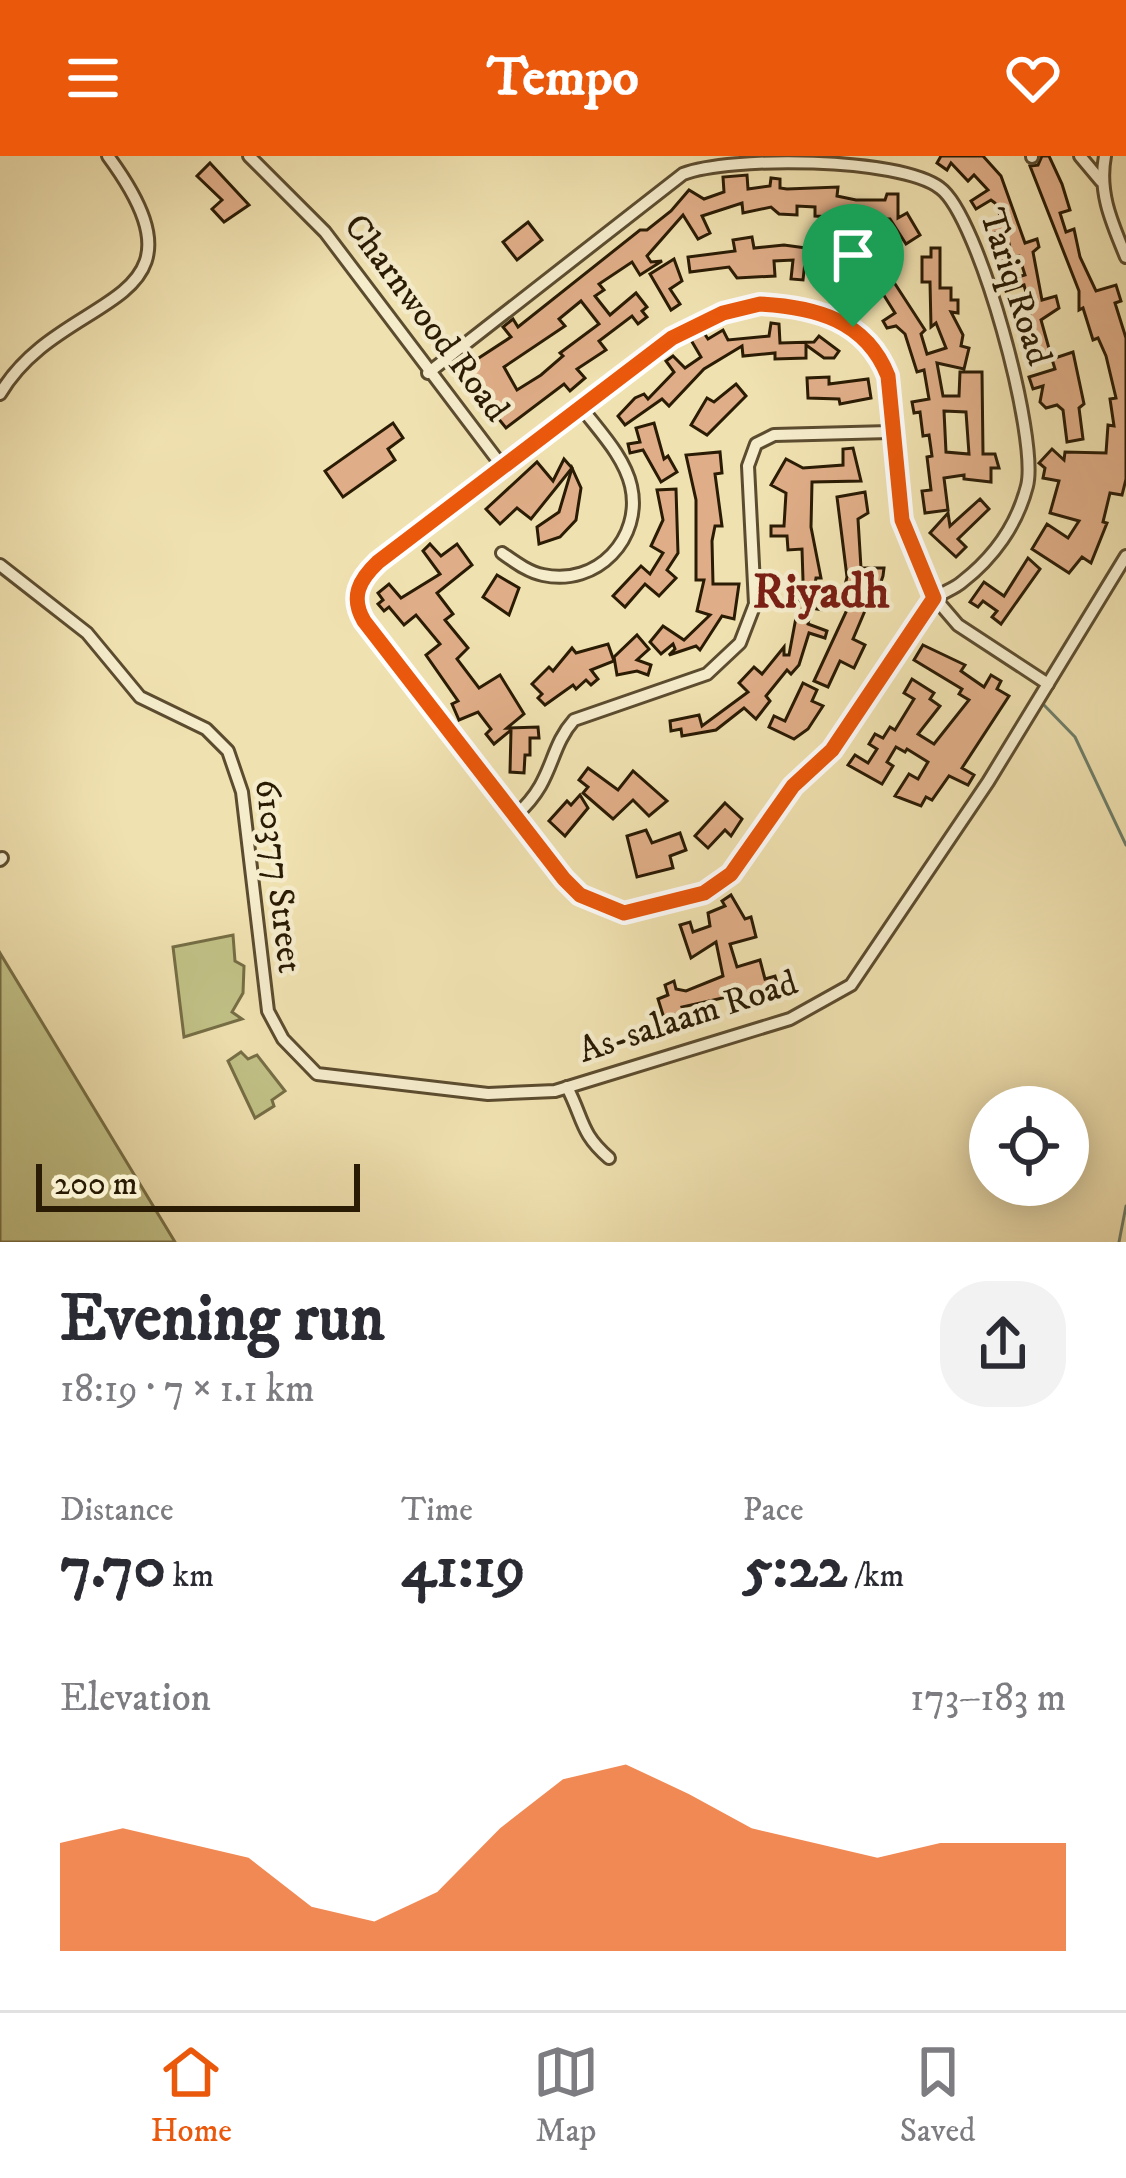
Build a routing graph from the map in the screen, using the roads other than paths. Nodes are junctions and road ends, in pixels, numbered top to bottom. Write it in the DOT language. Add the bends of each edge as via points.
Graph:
graph roads {
  1 [pos="108,156"];
  2 [pos="250,156"];
  3 [pos="1080,156"];
  4 [pos="1105,156"];
  5 [pos="1101,182"];
  6 [pos="1126,257"];
  7 [pos="428,373"];
  8 [pos="0,394"];
  9 [pos="581,407"];
  10 [pos="890,432"];
  11 [pos="502,466"];
  12 [pos="502,553"];
  13 [pos="1126,556"];
  14 [pos="0,565"];
  15 [pos="934,598"];
  16 [pos="1048,684"];
  17 [pos="517,814"];
  18 [pos="317,1074"];
  19 [pos="566,1088"];
  20 [pos="609,1158"];
  1 -- 8 [label="street" via="148,222 143,266 130,286 31,354"];
  2 -- 7 [label="street, Charnwood Road" via="325,232"];
  3 -- 5 [label="street"];
  4 -- 5 [label="street"];
  5 -- 6 [label="street"];
  7 -- 11 [label="street, Charnwood Road"];
  7 -- 15 [label="street, Tariq Road" via="703,165 757,160 892,169 927,180 959,206 969,226 1030,453 1024,496 1004,538 964,581"];
  9 -- 10 [label="street" via="697,323 760,304 789,306 839,320 873,346 888,376"];
  9 -- 11 [label="street"];
  9 -- 12 [label="street" via="630,480 633,513 623,543 604,563 560,576 533,572"];
  10 -- 15 [label="street" via="902,520"];
  10 -- 17 [label="street" via="774,435 756,444 748,466 755,604 740,643 706,674 574,720 542,789"];
  11 -- 17 [label="street, Tariq Road" via="378,562 356,598 364,621"];
  13 -- 16 [label="street, As-salaam Road"];
  14 -- 18 [label="street, 610377 Street" via="87,633 140,697 206,729 227,751 242,791 268,1011"];
  15 -- 16 [label="street" via="958,626"];
  15 -- 17 [label="street, Tariq Road" via="832,750 793,786 744,860 704,893 639,912 610,910 564,879"];
  16 -- 19 [label="street, As-salaam Road" via="900,917 837,997"];
  18 -- 19 [label="street, As-salaam Road" via="505,1095"];
  19 -- 20 [label="street" via="586,1138"];
}
